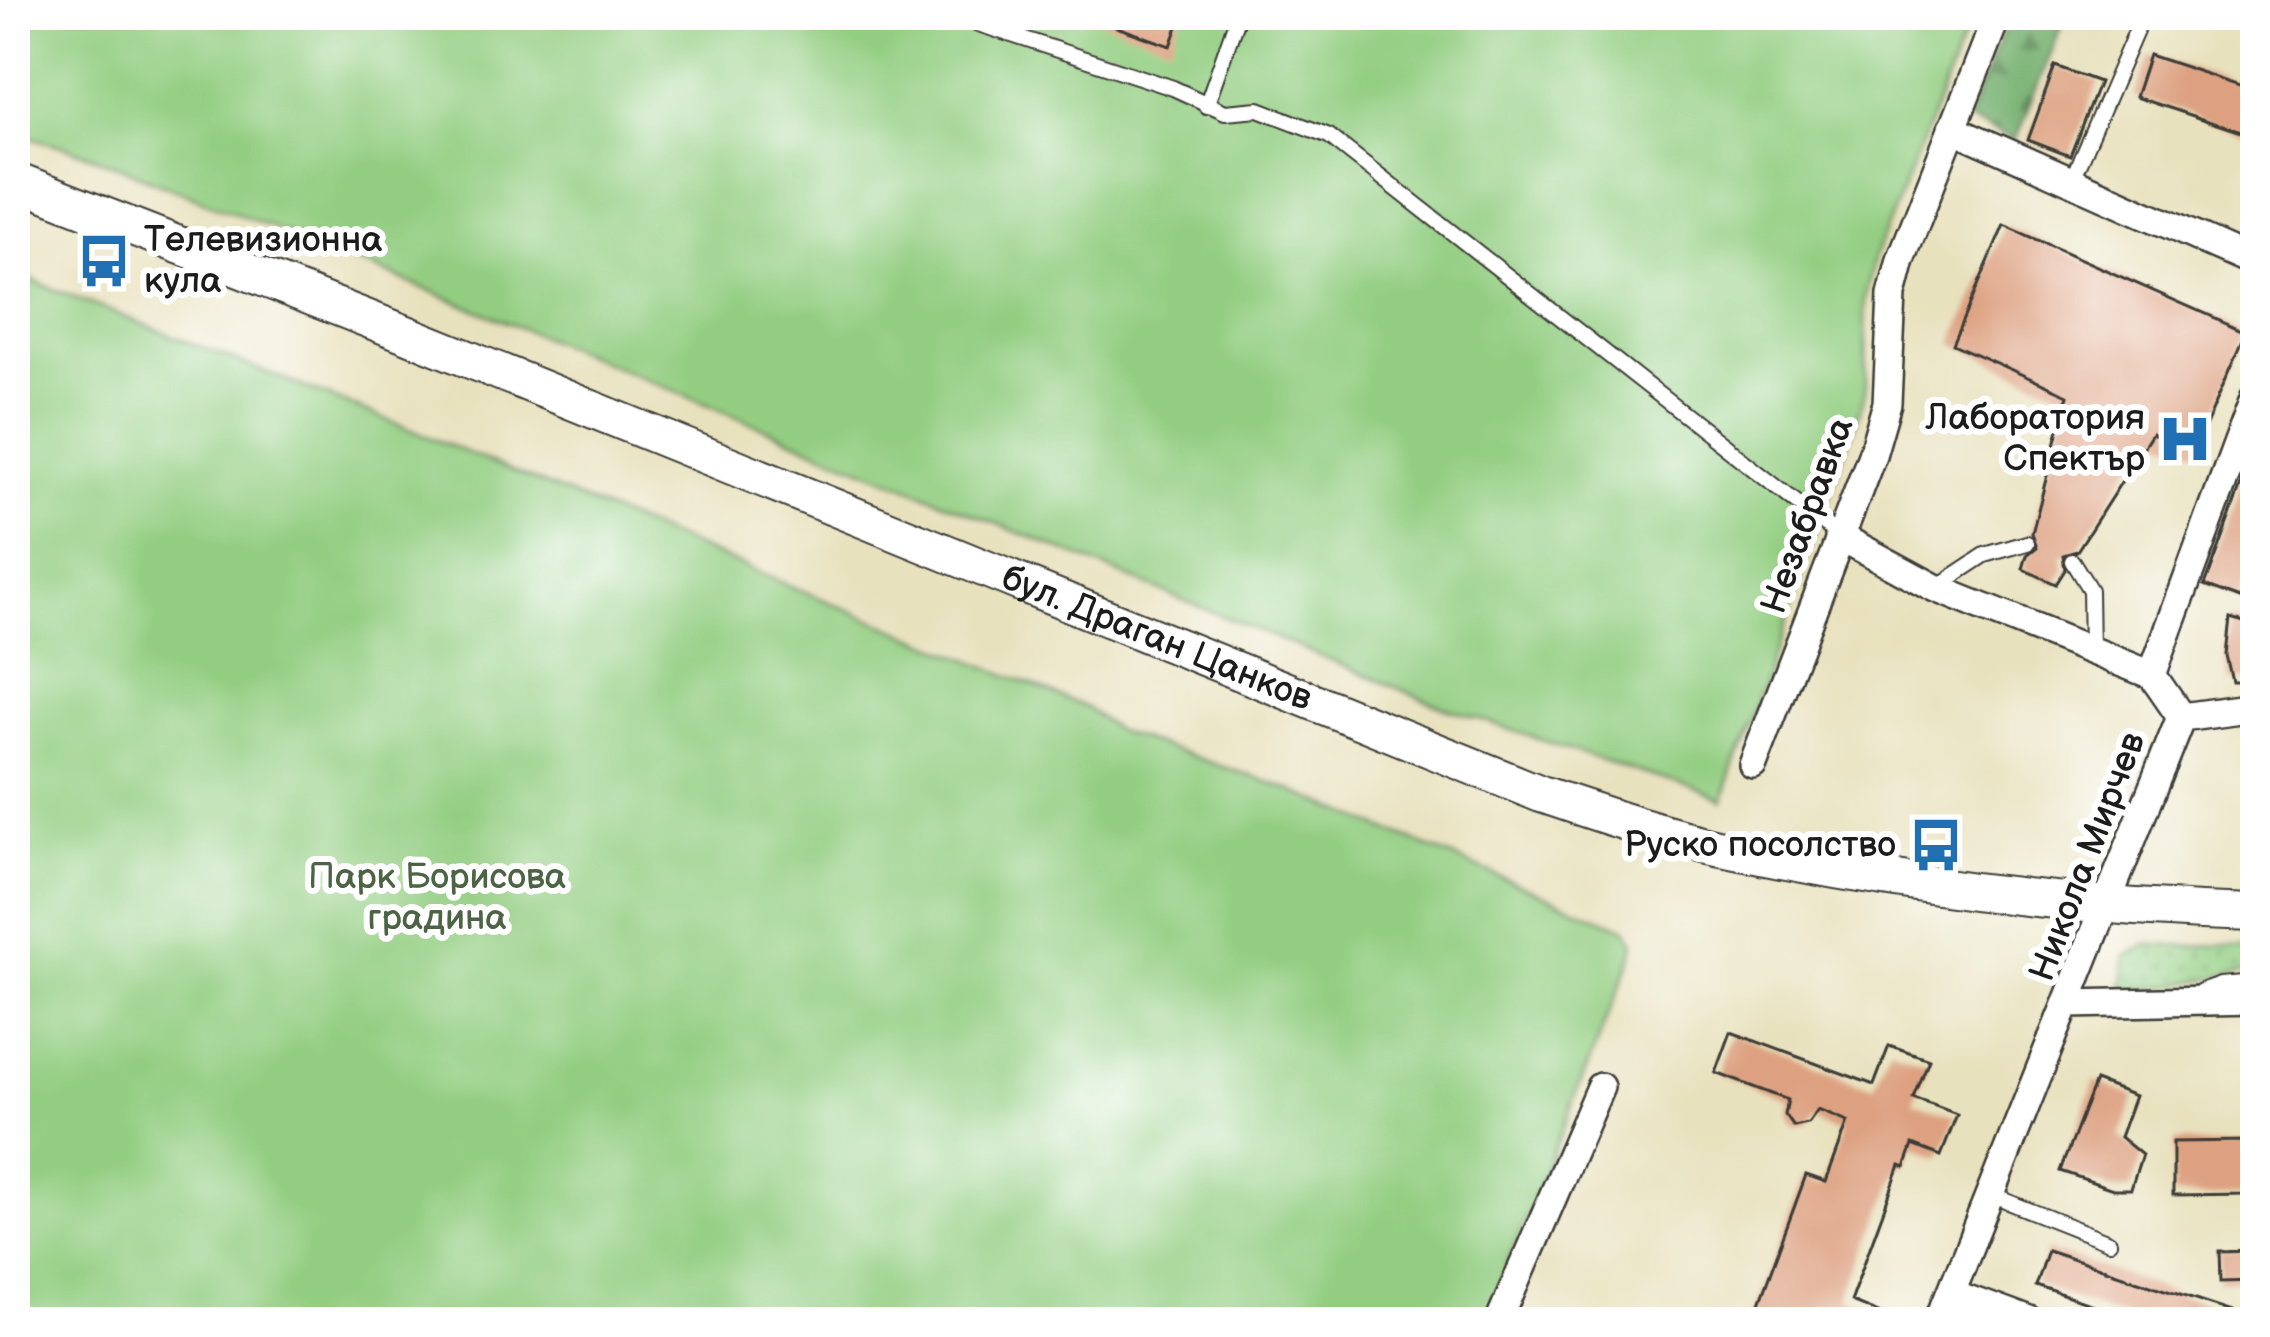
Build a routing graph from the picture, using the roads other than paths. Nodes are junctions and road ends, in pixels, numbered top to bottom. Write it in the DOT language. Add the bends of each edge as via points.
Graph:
graph roads {
  1 [pos="950,15"];
  2 [pos="1238,15"];
  3 [pos="1997,15"];
  4 [pos="2144,15"];
  5 [pos="987,21"];
  6 [pos="1206,106"];
  7 [pos="1952,128"];
  8 [pos="2072,179"];
  9 [pos="15,181"];
  10 [pos="15,196"];
  11 [pos="96,214"];
  12 [pos="2255,263"];
  13 [pos="2255,396"];
  14 [pos="1840,536"];
  15 [pos="2027,543"];
  16 [pos="2072,561"];
  17 [pos="1936,588"];
  18 [pos="2091,652"];
  19 [pos="2152,675"];
  20 [pos="2255,707"];
  21 [pos="2181,717"];
  22 [pos="1753,765"];
  23 [pos="2108,907"];
  24 [pos="2255,914"];
  25 [pos="2255,982"];
  26 [pos="2255,1000"];
  27 [pos="2174,1002"];
  28 [pos="2069,1004"];
  29 [pos="1600,1087"];
  30 [pos="1990,1196"];
  31 [pos="2109,1242"];
  32 [pos="1952,1292"];
  33 [pos="1499,1322"];
  34 [pos="1940,1322"];
  35 [pos="2029,1322"];
  1 -- 5 [label="lane"];
  2 -- 6 [label="lane"];
  3 -- 7 [label="street, Незабравка"];
  4 -- 8 [label="lane"];
  5 -- 6 [label="lane"];
  6 -- 14 [label="lane" via="1259,109 1329,136"];
  7 -- 8 [label="street"];
  7 -- 14 [label="street, Незабравка" via="1901,260 1888,403"];
  8 -- 12 [label="street"];
  9 -- 11 [label="main road, бул. Драган Цанков"];
  10 -- 11 [label="main road, бул. Драган Цанков"];
  11 -- 23 [label="main road, бул. Драган Цанков" via="1541,794 1715,846"];
  13 -- 19 [label="street"];
  14 -- 17 [label="street"];
  14 -- 22 [label="street, Незабравка"];
  15 -- 17 [label="lane" via="1985,554"];
  16 -- 18 [label="lane" via="2090,590"];
  17 -- 18 [label="street"];
  18 -- 19 [label="street"];
  19 -- 21 [label="street, Никола Мирчев"];
  20 -- 21 [label="street"];
  21 -- 23 [label="street, Никола Мирчев"];
  23 -- 24 [label="main road, бул. Драган Цанков"];
  23 -- 28 [label="street, Никола Мирчев"];
  25 -- 27 [label="lane"];
  26 -- 27 [label="street"];
  27 -- 28 [label="street"];
  28 -- 30 [label="street, Никола Мирчев"];
  29 -- 33 [label="street"];
  30 -- 31 [label="lane"];
  30 -- 32 [label="street, Никола Мирчев"];
  32 -- 34 [label="street, Никола Мирчев"];
  32 -- 35 [label="street"];
}
